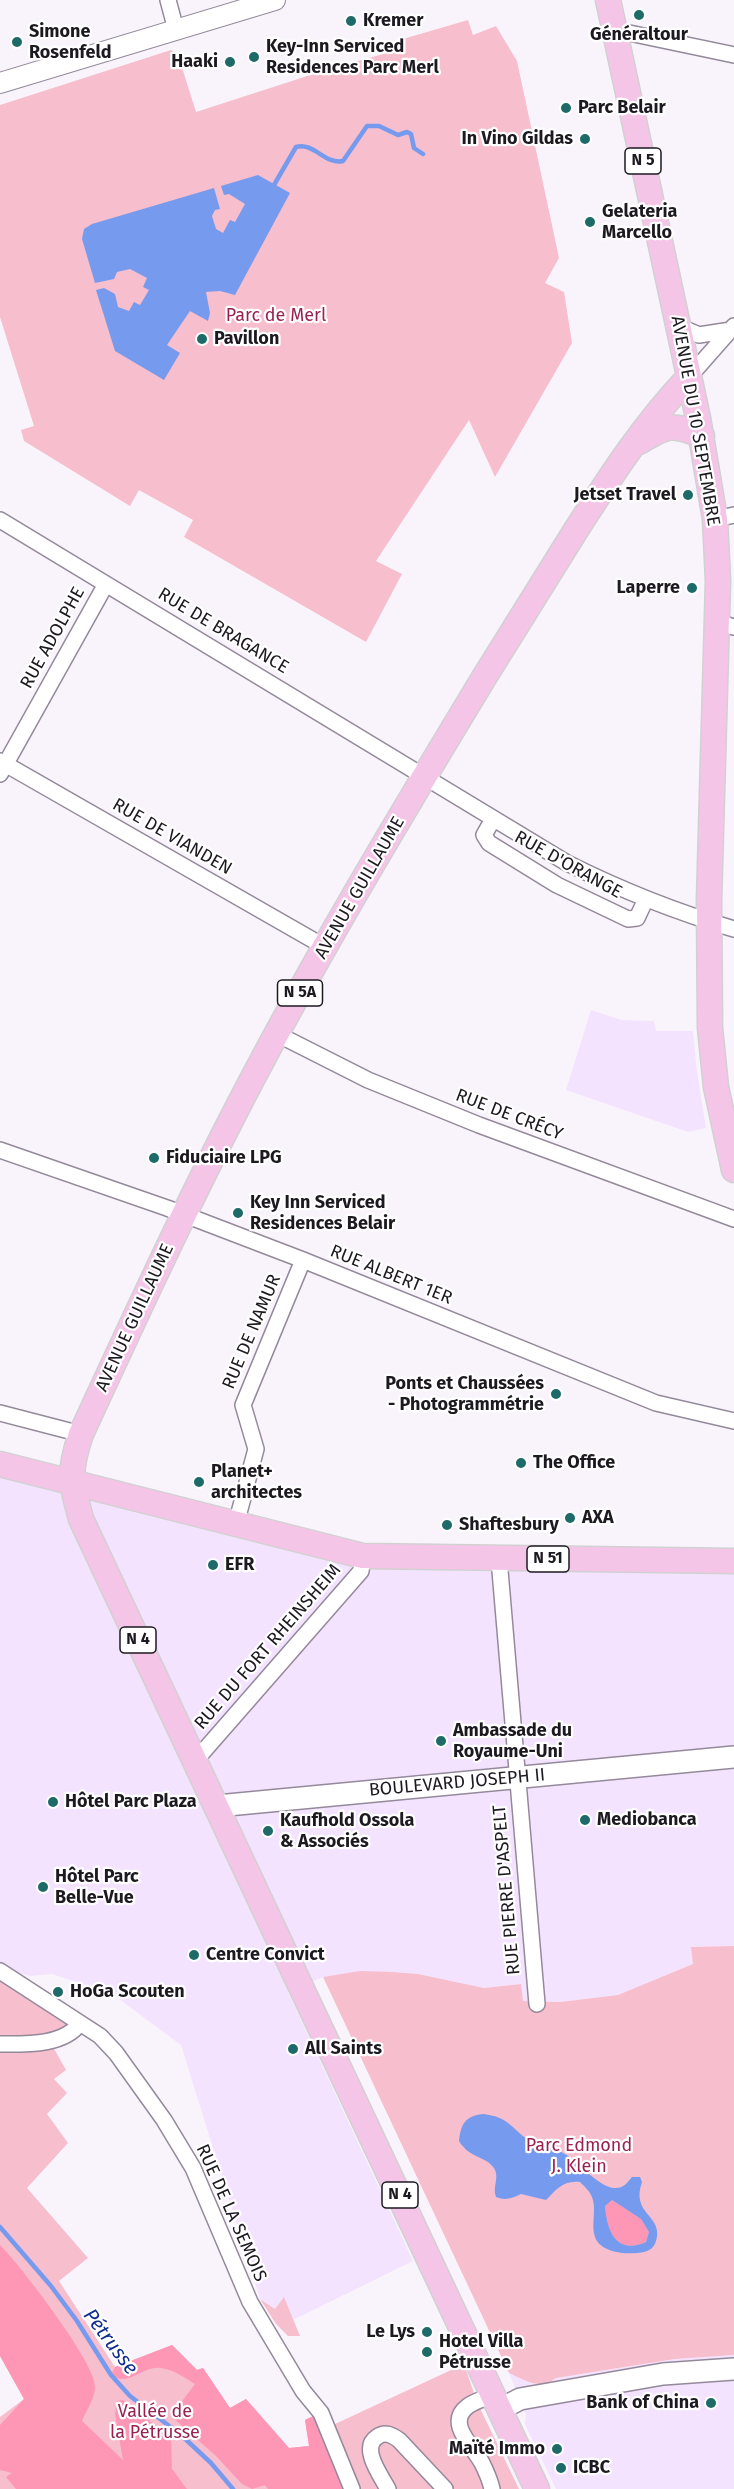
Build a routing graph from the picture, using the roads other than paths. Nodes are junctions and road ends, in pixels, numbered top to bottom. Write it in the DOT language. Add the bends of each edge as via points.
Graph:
graph roads {
  1 [pos="168,0"];
  2 [pos="274,0"];
  3 [pos="608,0"];
  4 [pos="176,30"];
  5 [pos="615,30"];
  6 [pos="734,55"];
  7 [pos="0,83"];
  8 [pos="678,326"];
  9 [pos="733,329"];
  10 [pos="689,377"];
  11 [pos="702,436"];
  12 [pos="631,446"];
  13 [pos="725,517"];
  14 [pos="0,520"];
  15 [pos="106,584"];
  16 [pos="725,624"];
  17 [pos="2,766"];
  18 [pos="425,776"];
  19 [pos="493,819"];
  20 [pos="646,899"];
  21 [pos="709,921"];
  22 [pos="734,929"];
  23 [pos="325,947"];
  24 [pos="276,1034"];
  25 [pos="0,1150"];
  26 [pos="734,1170"];
  27 [pos="184,1214"];
  28 [pos="734,1219"];
  29 [pos="303,1260"];
  30 [pos="0,1413"];
  31 [pos="734,1421"];
  32 [pos="81,1434"];
  33 [pos="0,1464"];
  34 [pos="71,1482"];
  35 [pos="236,1524"];
  36 [pos="363,1556"];
  37 [pos="499,1559"];
  38 [pos="734,1560"];
  39 [pos="734,1757"];
  40 [pos="195,1761"];
  41 [pos="517,1778"];
  42 [pos="217,1806"];
  43 [pos="0,1971"];
  44 [pos="537,2004"];
  45 [pos="80,2023"];
  46 [pos="0,2044"];
  47 [pos="734,2369"];
  48 [pos="498,2402"];
  49 [pos="352,2489"];
  50 [pos="388,2489"];
  51 [pos="445,2489"];
  52 [pos="492,2489"];
  53 [pos="537,2489"];
  1 -- 4 [label="street"];
  2 -- 4 [label="street"];
  3 -- 5 [label="main road, AVENUE DU 10 SEPTEMBRE / N 5"];
  4 -- 7 [label="street"];
  5 -- 6 [label="street"];
  5 -- 8 [label="main road, AVENUE DU 10 SEPTEMBRE / N 5"];
  8 -- 9 [label="street" via="699,335"];
  8 -- 10 [label="main road, AVENUE DU 10 SEPTEMBRE / N 5"];
  9 -- 10 [label="street"];
  10 -- 11 [label="main road, AVENUE DU 10 SEPTEMBRE / N 5"];
  10 -- 12 [label="main road, AVENUE GUILLAUME / N 5A"];
  11 -- 12 [label="main road, AVENUE GUILLAUME / N 5A" via="687,429 664,427"];
  11 -- 13 [label="main road, AVENUE DU 10 SEPTEMBRE / N 5"];
  12 -- 18 [label="main road, AVENUE GUILLAUME / N 5A"];
  13 -- 16 [label="main road, AVENUE DU 10 SEPTEMBRE / N 5"];
  14 -- 15 [label="street, RUE DE BRAGANCE"];
  15 -- 17 [label="street, RUE ADOLPHE"];
  15 -- 18 [label="street, RUE DE BRAGANCE"];
  16 -- 21 [label="main road, AVENUE DU 10 SEPTEMBRE / N 5"];
  17 -- 23 [label="street, RUE DE VIANDEN"];
  18 -- 19 [label="street, RUE D'ORANGE"];
  18 -- 23 [label="main road, AVENUE GUILLAUME / N 5A"];
  19 -- 20 [label="street, RUE D'ORANGE" via="567,863"];
  19 -- 20 [label="street, RUE D'ORANGE" via="484,835 489,843 557,885 628,919 637,918"];
  20 -- 21 [label="street, RUE D'ORANGE"];
  21 -- 22 [label="street, RUE D'ORANGE"];
  21 -- 26 [label="main road, N 5" via="710,1028 716,1088"];
  23 -- 24 [label="main road, AVENUE GUILLAUME / N 5A"];
  24 -- 27 [label="main road, AVENUE GUILLAUME / N 5A"];
  24 -- 28 [label="street, RUE DE CRÉCY" via="380,1085 479,1125"];
  25 -- 27 [label="street, RUE ALBERT 1ER"];
  27 -- 29 [label="street, RUE ALBERT 1ER"];
  27 -- 32 [label="main road, AVENUE GUILLAUME / N 5A"];
  29 -- 31 [label="street, RUE ALBERT 1ER" via="656,1403"];
  29 -- 35 [label="street, RUE DE NAMUR" via="243,1405 256,1449"];
  30 -- 32 [label="street"];
  32 -- 34 [label="main road, AVENUE GUILLAUME / N 5A"];
  33 -- 34 [label="main road"];
  34 -- 35 [label="main road, N 51"];
  34 -- 40 [label="main road, N 4" via="81,1519"];
  35 -- 36 [label="main road, N 51"];
  36 -- 37 [label="main road, N 51"];
  36 -- 40 [label="street, RUE DU FORT RHEINSHEIM" via="362,1570"];
  37 -- 38 [label="main road, N 51"];
  37 -- 41 [label="street, RUE PIERRE D'ASPELT"];
  39 -- 41 [label="main road, BOULEVARD JOSEPH II"];
  40 -- 42 [label="main road, N 4"];
  41 -- 42 [label="main road, BOULEVARD JOSEPH II"];
  41 -- 44 [label="street, RUE PIERRE D'ASPELT"];
  42 -- 48 [label="main road, N 4"];
  43 -- 45 [label="street, RUE DE LA SEMOIS"];
  45 -- 46 [label="street" via="67,2035 49,2040"];
  45 -- 49 [label="street, RUE DE LA SEMOIS" via="116,2053 193,2168 250,2302 303,2391 321,2413"];
  47 -- 48 [label="main road" via="641,2378"];
  48 -- 52 [label="street" via="468,2406 459,2423"];
  48 -- 53 [label="main road, N 4"];
  50 -- 51 [label="street" via="370,2451 380,2434 391,2434 399,2440"];
}
